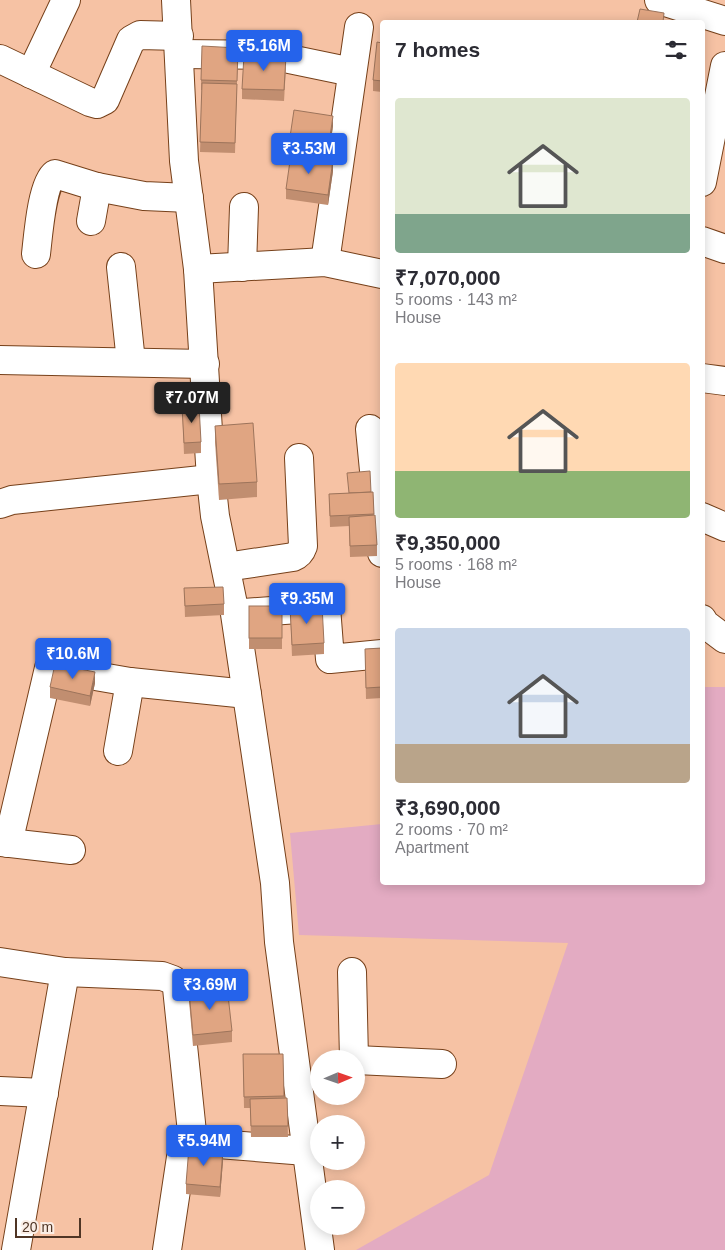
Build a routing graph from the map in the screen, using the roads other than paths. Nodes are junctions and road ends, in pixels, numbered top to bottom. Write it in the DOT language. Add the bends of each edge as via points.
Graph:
graph roads {
  1 [pos="66,0"];
  2 [pos="176,0"];
  3 [pos="659,0"];
  4 [pos="725,21"];
  5 [pos="358,27"];
  6 [pos="180,45"];
  7 [pos="0,59"];
  8 [pos="725,66"];
  9 [pos="352,72"];
  10 [pos="31,74"];
  11 [pos="705,167"];
  12 [pos="97,187"];
  13 [pos="189,198"];
  14 [pos="244,207"];
  15 [pos="91,221"];
  16 [pos="705,242"];
  17 [pos="725,249"];
  18 [pos="36,254"];
  19 [pos="325,262"];
  20 [pos="242,266"];
  21 [pos="121,267"];
  22 [pos="198,269"];
  23 [pos="380,274"];
  24 [pos="0,360"];
  25 [pos="131,362"];
  26 [pos="205,364"];
  27 [pos="705,378"];
  28 [pos="725,381"];
  29 [pos="370,429"];
  30 [pos="299,458"];
  31 [pos="211,479"];
  32 [pos="0,504"];
  33 [pos="705,518"];
  34 [pos="725,527"];
  35 [pos="380,532"];
  36 [pos="226,567"];
  37 [pos="235,614"];
  38 [pos="705,624"];
  39 [pos="725,639"];
  40 [pos="380,654"];
  41 [pos="130,682"];
  42 [pos="247,694"];
  43 [pos="118,751"];
  44 [pos="4,842"];
  45 [pos="71,850"];
  46 [pos="0,962"];
  47 [pos="65,972"];
  48 [pos="352,972"];
  49 [pos="355,1050"];
  50 [pos="365,1060"];
  51 [pos="442,1064"];
  52 [pos="308,1076"];
  53 [pos="0,1091"];
  54 [pos="44,1093"];
  55 [pos="193,1142"];
  56 [pos="306,1151"];
  57 [pos="16,1250"];
  58 [pos="167,1250"];
  59 [pos="320,1250"];
  1 -- 10 [label="street"];
  2 -- 6 [label="street"];
  3 -- 4 [label="street"];
  5 -- 9 [label="street"];
  6 -- 9 [label="street" via="270,55"];
  6 -- 10 [label="street" via="140,35 135,37 105,100 97,104"];
  6 -- 13 [label="street" via="184,161"];
  7 -- 10 [label="street"];
  8 -- 11 [label="street"];
  9 -- 19 [label="street"];
  12 -- 13 [label="street" via="144,196"];
  12 -- 15 [label="street"];
  12 -- 18 [label="street" via="55,174 51,177 45,194"];
  13 -- 22 [label="street"];
  14 -- 20 [label="street"];
  16 -- 17 [label="street"];
  19 -- 20 [label="street"];
  19 -- 23 [label="street"];
  20 -- 22 [label="street"];
  21 -- 25 [label="street"];
  22 -- 26 [label="street"];
  24 -- 25 [label="street"];
  25 -- 26 [label="street"];
  26 -- 31 [label="street"];
  27 -- 28 [label="street"];
  29 -- 35 [label="street"];
  30 -- 36 [label="street" via="302,550 293,557"];
  31 -- 32 [label="street" via="12,500"];
  31 -- 36 [label="street"];
  33 -- 34 [label="street"];
  36 -- 37 [label="street"];
  37 -- 40 [label="street" via="326,607 330,658"];
  37 -- 42 [label="street"];
  38 -- 39 [label="street"];
  41 -- 42 [label="street"];
  41 -- 43 [label="street"];
  41 -- 44 [label="street" via="49,668"];
  42 -- 52 [label="street" via="275,883 280,942"];
  44 -- 45 [label="street"];
  46 -- 47 [label="street"];
  47 -- 54 [label="street"];
  47 -- 55 [label="street" via="162,976 173,980 177,988"];
  48 -- 49 [label="street"];
  50 -- 51 [label="street"];
  52 -- 56 [label="street"];
  53 -- 54 [label="street"];
  54 -- 57 [label="street"];
  55 -- 56 [label="street"];
  55 -- 58 [label="street" via="185,1147 181,1157"];
  56 -- 59 [label="street"];
}
